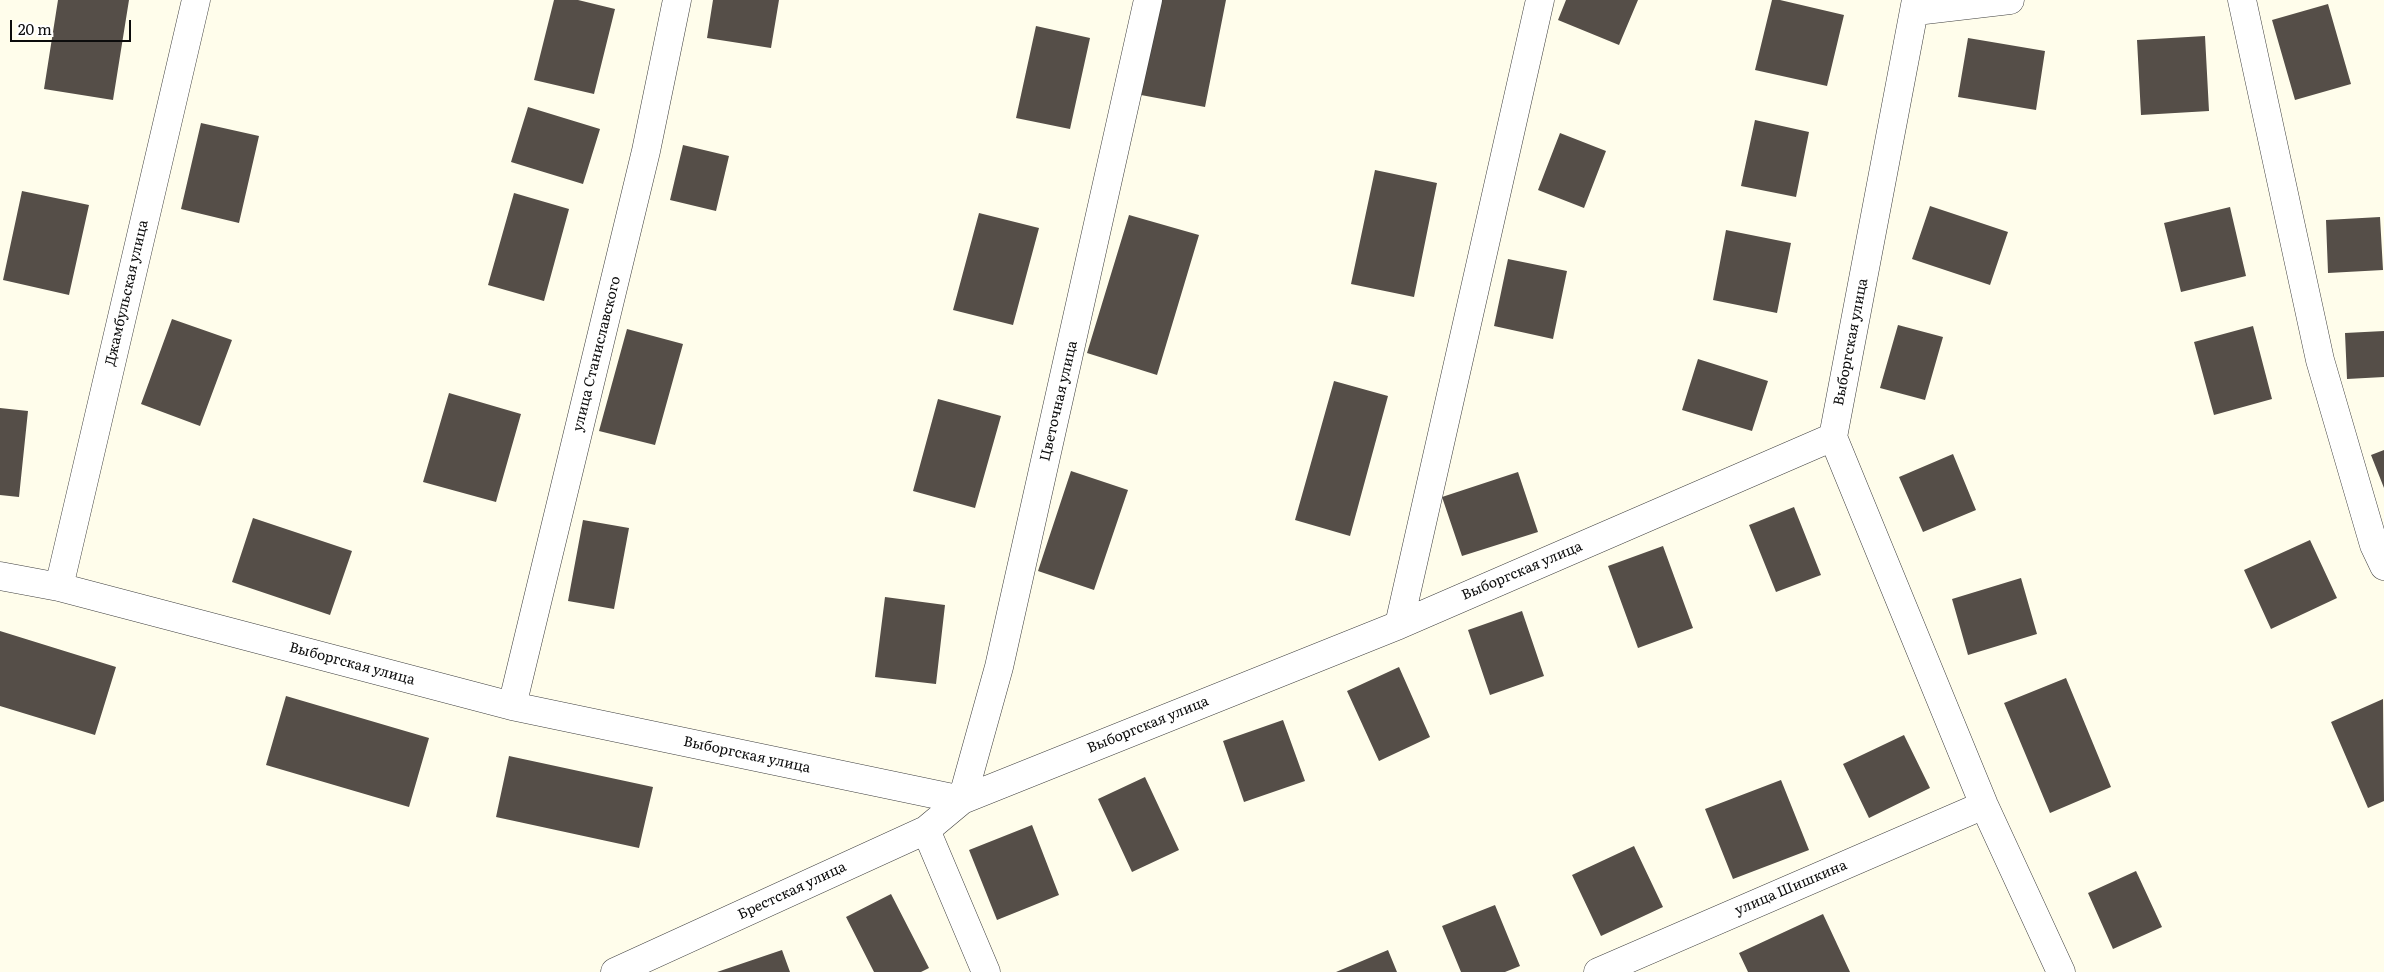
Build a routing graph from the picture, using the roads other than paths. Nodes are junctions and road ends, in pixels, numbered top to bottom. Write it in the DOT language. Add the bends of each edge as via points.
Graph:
graph roads {
  1 [pos="196,0"];
  2 [pos="677,0"];
  3 [pos="1148,0"];
  4 [pos="1540,0"];
  5 [pos="2010,0"];
  6 [pos="2242,0"];
  7 [pos="1916,6"];
  8 [pos="1833,437"];
  9 [pos="2384,566"];
  10 [pos="0,576"];
  11 [pos="59,587"];
  12 [pos="1399,625"];
  13 [pos="512,706"];
  14 [pos="962,800"];
  15 [pos="1984,805"];
  16 [pos="926,830"];
  17 [pos="616,972"];
  18 [pos="986,972"];
  19 [pos="1598,972"];
  20 [pos="2061,972"];
  1 -- 11 [label="street, Джамбульская улица"];
  2 -- 13 [label="street, улица Станиславского" via="646,151"];
  3 -- 14 [label="street, Цветочная улица" via="999,668"];
  4 -- 12 [label="street"];
  5 -- 7 [label="street"];
  6 -- 9 [label="street" via="2320,360 2374,545"];
  7 -- 8 [label="street, Выборгская улица"];
  8 -- 12 [label="street, Выборгская улица"];
  8 -- 15 [label="street"];
  10 -- 11 [label="street, Выборгская улица"];
  11 -- 13 [label="street, Выборгская улица"];
  12 -- 14 [label="street, Выборгская улица"];
  13 -- 14 [label="street, Выборгская улица"];
  14 -- 16 [label="street, Брестская улица"];
  15 -- 19 [label="street, улица Шишкина"];
  15 -- 20 [label="street"];
  16 -- 17 [label="street, Брестская улица"];
  16 -- 18 [label="street"];
}
